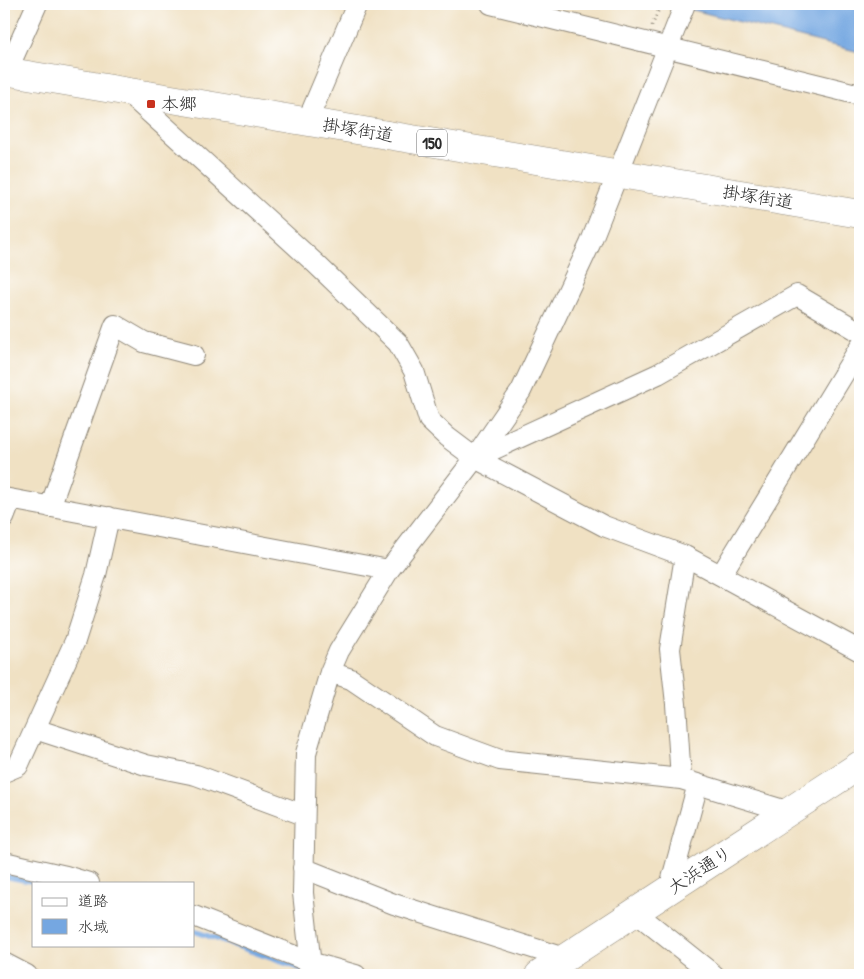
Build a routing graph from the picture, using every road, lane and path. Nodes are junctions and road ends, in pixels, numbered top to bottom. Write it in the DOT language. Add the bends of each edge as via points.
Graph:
graph roads {
  1 [pos="37,4"];
  2 [pos="358,4"];
  3 [pos="491,4"];
  4 [pos="661,4"];
  5 [pos="684,4"];
  6 [pos="650,31"];
  7 [pos="666,47"];
  8 [pos="5,74"];
  9 [pos="127,92"];
  10 [pos="860,95"];
  11 [pos="307,122"];
  12 [pos="617,173"];
  13 [pos="860,214"];
  14 [pos="860,332"];
  15 [pos="860,348"];
  16 [pos="194,355"];
  17 [pos="475,458"];
  18 [pos="6,506"];
  19 [pos="50,507"];
  20 [pos="108,517"];
  21 [pos="685,556"];
  22 [pos="389,570"];
  23 [pos="721,574"];
  24 [pos="860,651"];
  25 [pos="330,672"];
  26 [pos="35,729"];
  27 [pos="860,764"];
  28 [pos="4,772"];
  29 [pos="690,781"];
  30 [pos="790,812"];
  31 [pos="304,814"];
  32 [pos="4,862"];
  33 [pos="303,868"];
  34 [pos="86,882"];
  35 [pos="669,890"];
  36 [pos="635,912"];
  37 [pos="195,916"];
  38 [pos="564,958"];
  39 [pos="4,963"];
  40 [pos="311,969"];
  41 [pos="26,975"];
  42 [pos="356,975"];
  43 [pos="539,975"];
  44 [pos="714,975"];
  1 -- 8 [label="street"];
  2 -- 11 [label="street"];
  3 -- 7 [label="street"];
  4 -- 6 [label="path"];
  5 -- 7 [label="street"];
  7 -- 10 [label="street"];
  7 -- 12 [label="street"];
  8 -- 9 [label="main road, 掛塚街道 / 150"];
  9 -- 11 [label="main road, 掛塚街道 / 150"];
  9 -- 17 [label="street" via="398,343 414,371 429,420"];
  11 -- 12 [label="main road, 掛塚街道 / 150"];
  12 -- 13 [label="main road, 掛塚街道 / 150"];
  12 -- 17 [label="street" via="590,244 521,391"];
  14 -- 17 [label="street" via="797,295 658,374"];
  15 -- 23 [label="street"];
  16 -- 19 [label="street" via="144,342 115,325"];
  17 -- 21 [label="street" via="604,526"];
  17 -- 22 [label="street"];
  18 -- 19 [label="street"];
  19 -- 20 [label="street"];
  20 -- 22 [label="street"];
  20 -- 26 [label="street" via="96,575 75,641"];
  21 -- 23 [label="street"];
  21 -- 29 [label="street" via="670,649"];
  22 -- 25 [label="street" via="339,651"];
  23 -- 24 [label="street"];
  25 -- 29 [label="street" via="351,679 435,736 500,760"];
  25 -- 31 [label="street" via="306,753"];
  26 -- 28 [label="street" via="18,766"];
  26 -- 31 [label="street" via="146,765 196,775"];
  27 -- 30 [label="main road, 大浜通り"];
  29 -- 30 [label="street"];
  29 -- 35 [label="street"];
  30 -- 35 [label="main road, 大浜通り"];
  31 -- 33 [label="street"];
  32 -- 34 [label="street"];
  33 -- 38 [label="street" via="394,904"];
  33 -- 40 [label="street"];
  35 -- 36 [label="main road, 大浜通り"];
  36 -- 38 [label="main road, 大浜通り"];
  36 -- 44 [label="street"];
  37 -- 40 [label="street"];
  38 -- 43 [label="main road, 大浜通り"];
  39 -- 41 [label="street"];
  40 -- 42 [label="street"];
}
